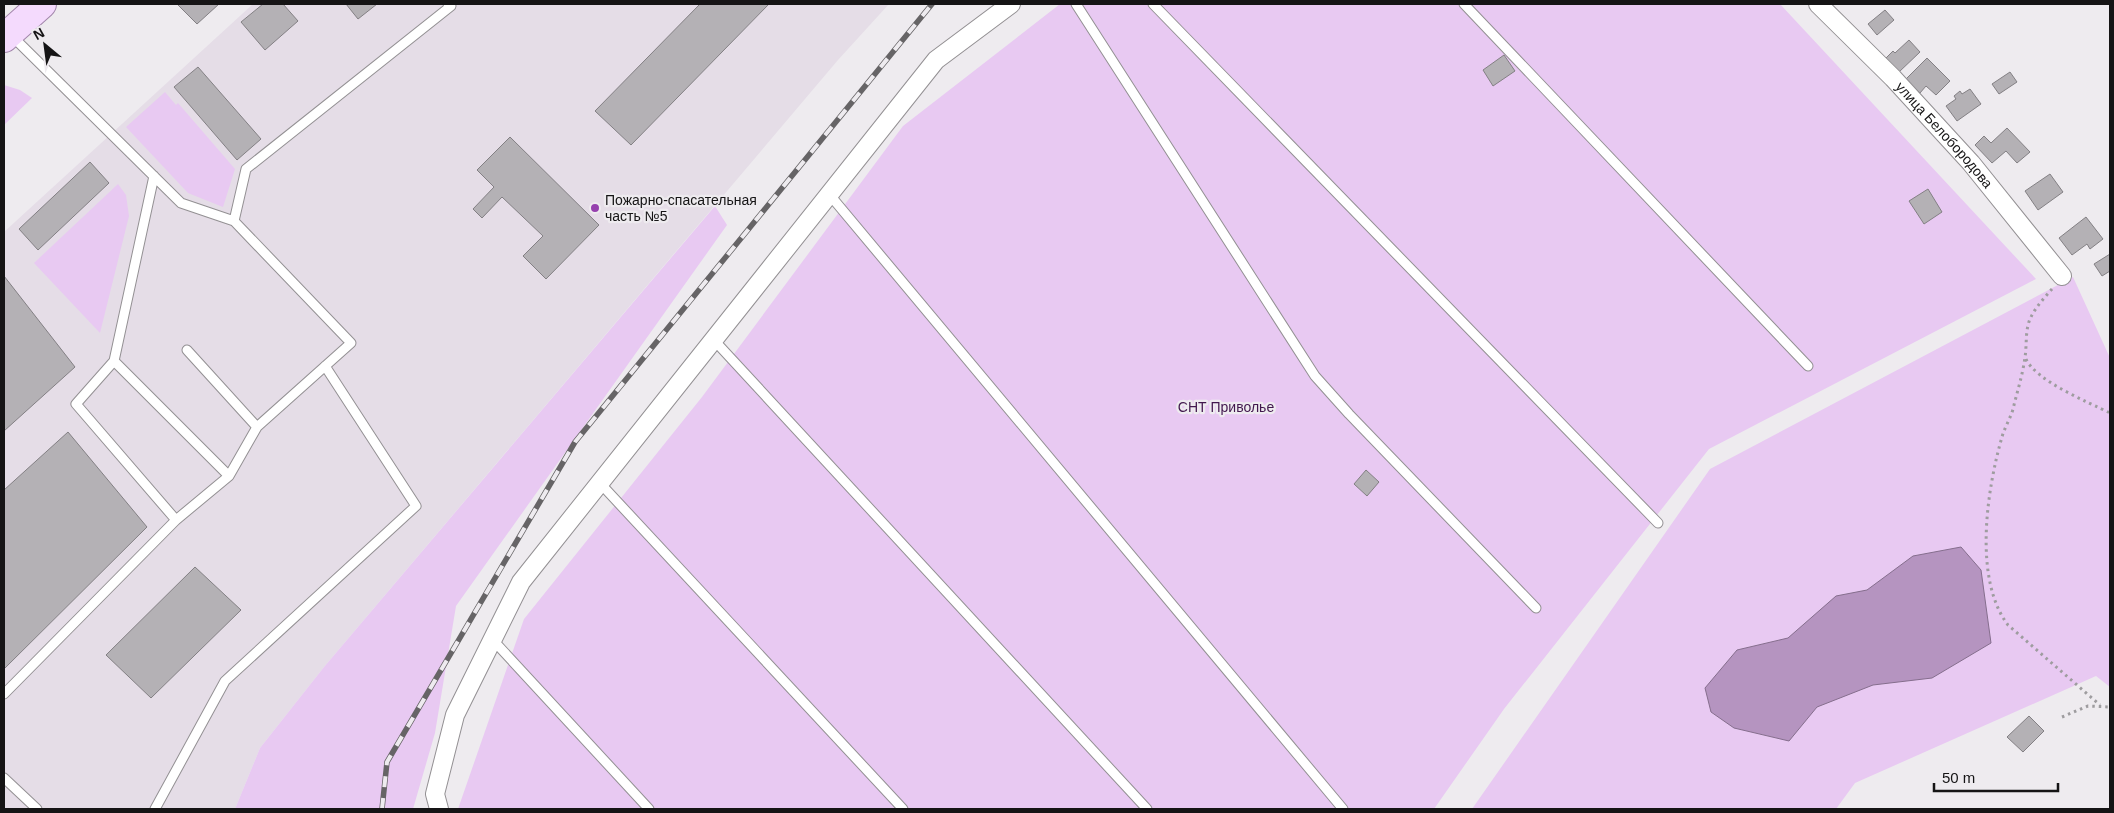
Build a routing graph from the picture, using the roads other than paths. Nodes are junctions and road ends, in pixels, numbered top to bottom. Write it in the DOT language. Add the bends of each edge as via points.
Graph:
graph roads {
  1 [pos="42,4"];
  2 [pos="448,4"];
  3 [pos="1011,4"];
  4 [pos="1076,4"];
  5 [pos="1153,4"];
  6 [pos="1464,4"];
  7 [pos="1818,4"];
  8 [pos="6,36"];
  9 [pos="154,176"];
  10 [pos="829,194"];
  11 [pos="234,220"];
  12 [pos="2062,276"];
  13 [pos="713,339"];
  14 [pos="187,350"];
  15 [pos="114,362"];
  16 [pos="324,366"];
  17 [pos="1808,366"];
  18 [pos="257,426"];
  19 [pos="229,476"];
  20 [pos="599,482"];
  21 [pos="176,520"];
  22 [pos="1658,522"];
  23 [pos="1536,608"];
  24 [pos="492,639"];
  25 [pos="4,694"];
  26 [pos="4,778"];
  27 [pos="37,809"];
  28 [pos="155,809"];
  29 [pos="439,809"];
  30 [pos="649,809"];
  31 [pos="903,809"];
  32 [pos="1147,809"];
  33 [pos="1343,809"];
  1 -- 8 [label="main road"];
  2 -- 11 [label="lane" via="451,6 246,168"];
  3 -- 10 [label="street" via="936,60"];
  4 -- 23 [label="lane" via="1315,376"];
  5 -- 22 [label="lane"];
  6 -- 17 [label="lane"];
  7 -- 12 [label="street, улица Белобородова" via="1893,78 1971,163"];
  8 -- 9 [label="lane"];
  9 -- 11 [label="lane" via="181,203"];
  9 -- 15 [label="lane"];
  10 -- 13 [label="street"];
  10 -- 33 [label="lane"];
  11 -- 16 [label="lane" via="351,343"];
  13 -- 20 [label="street"];
  13 -- 32 [label="lane"];
  14 -- 18 [label="lane"];
  15 -- 19 [label="lane"];
  15 -- 21 [label="lane" via="76,404"];
  16 -- 18 [label="lane"];
  16 -- 28 [label="lane" via="416,506 226,681"];
  18 -- 19 [label="lane"];
  19 -- 21 [label="lane"];
  20 -- 24 [label="street" via="520,582"];
  20 -- 31 [label="lane"];
  21 -- 25 [label="lane"];
  24 -- 29 [label="street" via="455,715 435,794"];
  24 -- 30 [label="lane"];
  26 -- 27 [label="lane"];
}
